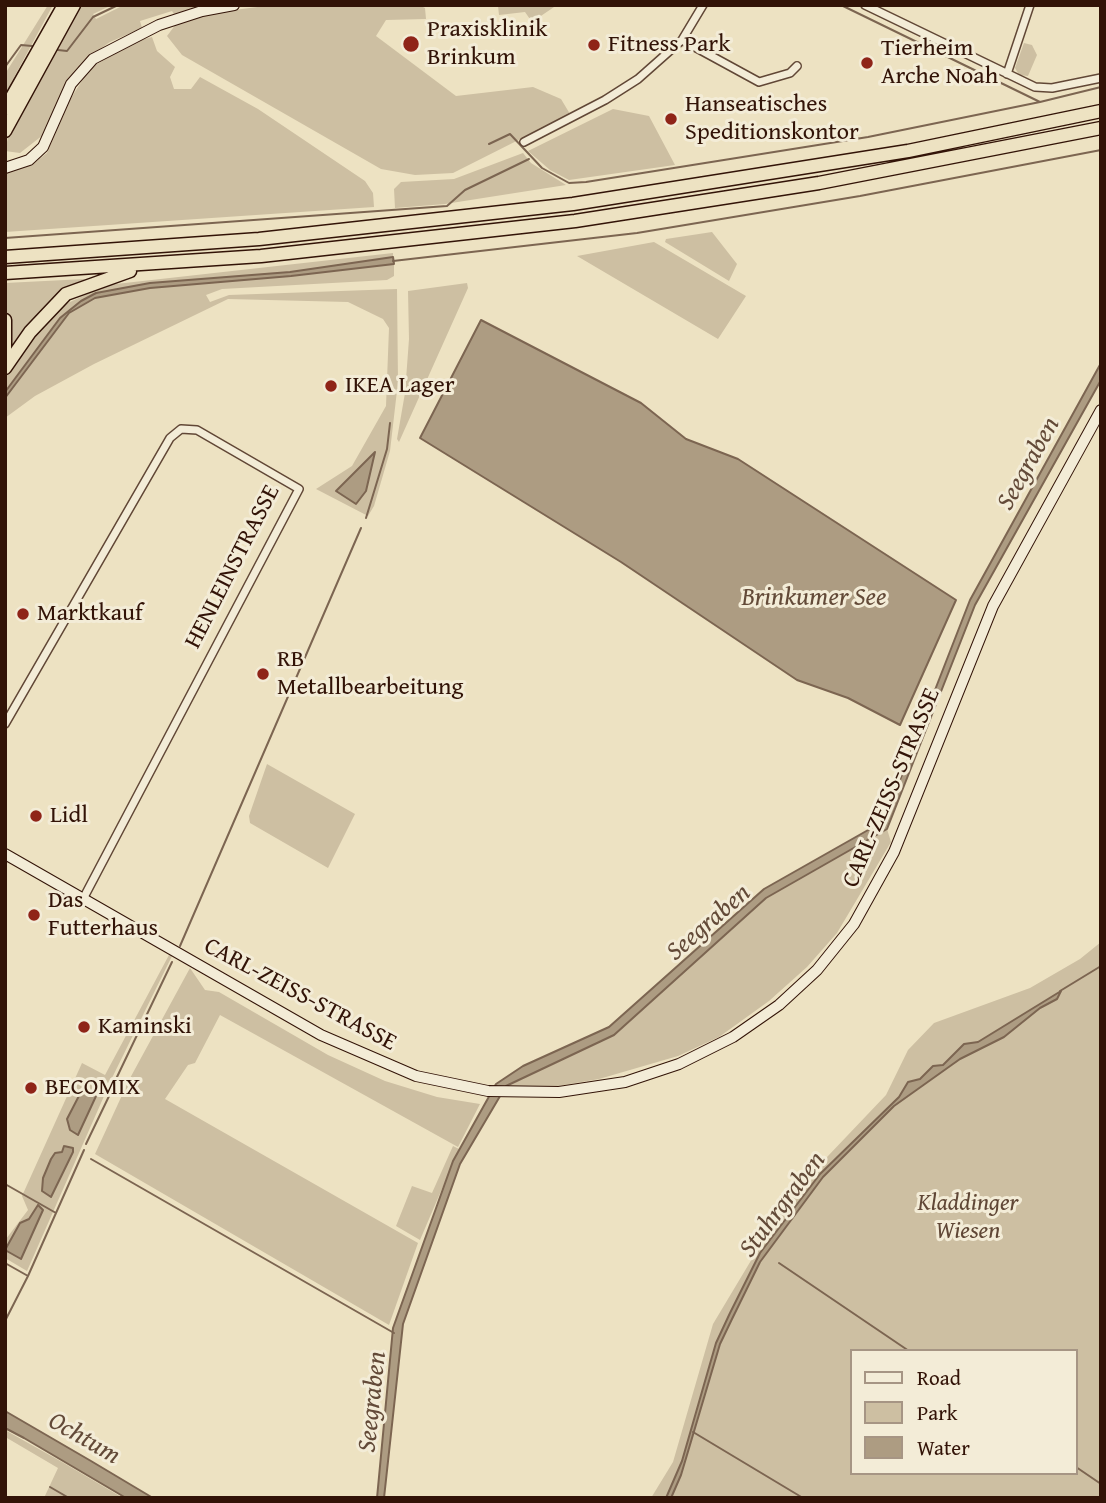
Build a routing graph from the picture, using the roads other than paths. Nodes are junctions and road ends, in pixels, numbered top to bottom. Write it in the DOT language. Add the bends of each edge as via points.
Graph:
graph roads {
  1 [pos="64,5"];
  2 [pos="74,5"];
  3 [pos="234,5"];
  4 [pos="703,5"];
  5 [pos="866,5"];
  6 [pos="1030,5"];
  7 [pos="682,40"];
  8 [pos="797,66"];
  9 [pos="1007,74"];
  10 [pos="1101,78"];
  11 [pos="5,109"];
  12 [pos="1101,111"];
  13 [pos="1101,128"];
  14 [pos="5,131"];
  15 [pos="524,142"];
  16 [pos="8,166"];
  17 [pos="5,257"];
  18 [pos="148,264"];
  19 [pos="5,273"];
  20 [pos="5,320"];
  21 [pos="5,349"];
  22 [pos="5,368"];
  23 [pos="1101,410"];
  24 [pos="5,723"];
  25 [pos="5,854"];
  26 [pos="83,900"];
  1 -- 11 [label="highway"];
  2 -- 14 [label="highway"];
  3 -- 16 [label="main road" via="159,25 93,60 71,84 46,144 32,158"];
  4 -- 7 [label="street"];
  5 -- 9 [label="street"];
  6 -- 9 [label="street"];
  7 -- 8 [label="street" via="759,82 790,73"];
  7 -- 15 [label="street" via="623,89"];
  9 -- 10 [label="street" via="1044,89"];
  12 -- 17 [label="highway" via="908,151 573,204 260,239"];
  13 -- 18 [label="highway" via="697,204 332,249"];
  18 -- 19 [label="highway"];
  18 -- 22 [label="highway" via="66,295 30,332"];
  20 -- 21 [label="highway"];
  23 -- 26 [label="main road, CARL-ZEISS-STRASSE" via="993,606 907,821 854,924 821,965 764,1017 679,1064 607,1086 559,1092 508,1093 425,1079 357,1053"];
  24 -- 26 [label="street, HENLEINSTRASSE" via="170,438 181,429 197,430 299,489"];
  25 -- 26 [label="main road, CARL-ZEISS-STRASSE"];
}
